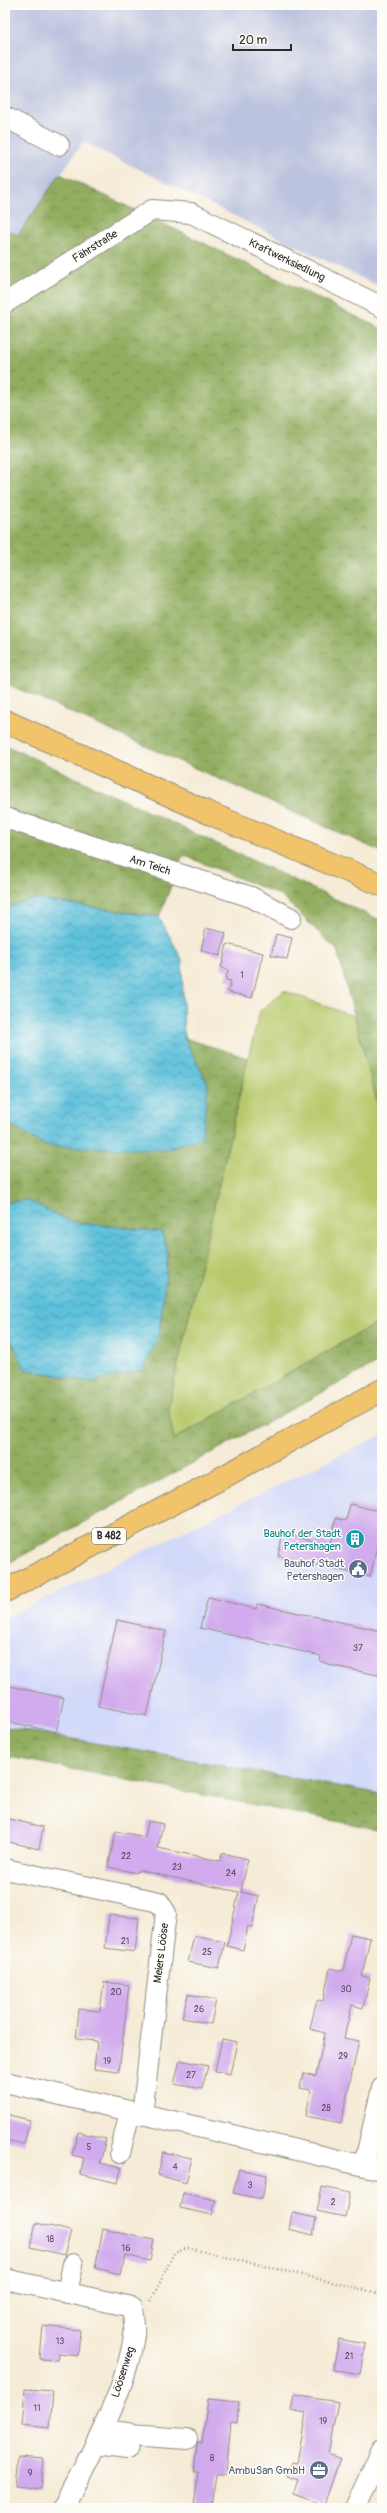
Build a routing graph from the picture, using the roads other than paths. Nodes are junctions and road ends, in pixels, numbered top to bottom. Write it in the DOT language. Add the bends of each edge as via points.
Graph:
graph roads {
  1 [pos="5,117"];
  2 [pos="59,145"];
  3 [pos="191,213"];
  4 [pos="5,303"];
  5 [pos="382,307"];
  6 [pos="5,721"];
  7 [pos="5,818"];
  8 [pos="382,885"];
  9 [pos="291,918"];
  10 [pos="382,1390"];
  11 [pos="5,1591"];
  12 [pos="5,1869"];
  13 [pos="5,2082"];
  14 [pos="382,2088"];
  15 [pos="136,2114"];
  16 [pos="120,2153"];
  17 [pos="373,2167"];
  18 [pos="74,2264"];
  19 [pos="5,2279"];
  20 [pos="67,2293"];
  21 [pos="98,2437"];
  22 [pos="187,2439"];
  23 [pos="382,2449"];
  24 [pos="63,2508"];
  25 [pos="355,2508"];
  1 -- 2 [label="street"];
  3 -- 4 [label="street, Fährstraße" via="152,210"];
  3 -- 5 [label="street, Kraftwerksiedlung"];
  6 -- 8 [label="main road" via="204,811"];
  7 -- 9 [label="street, Am Teich" via="251,897"];
  10 -- 11 [label="main road, B 482" via="214,1482"];
  12 -- 15 [label="street, Meiers Lööse" via="159,1902 166,1913"];
  13 -- 15 [label="street"];
  14 -- 17 [label="street"];
  15 -- 16 [label="street, Meiers Lööse"];
  15 -- 17 [label="street"];
  18 -- 20 [label="street"];
  19 -- 20 [label="street"];
  20 -- 21 [label="street, Löösenweg" via="132,2307 134,2333 129,2359"];
  21 -- 22 [label="street" via="127,2449 129,2435"];
  21 -- 24 [label="street, Löösenweg"];
  23 -- 25 [label="street"];
}
